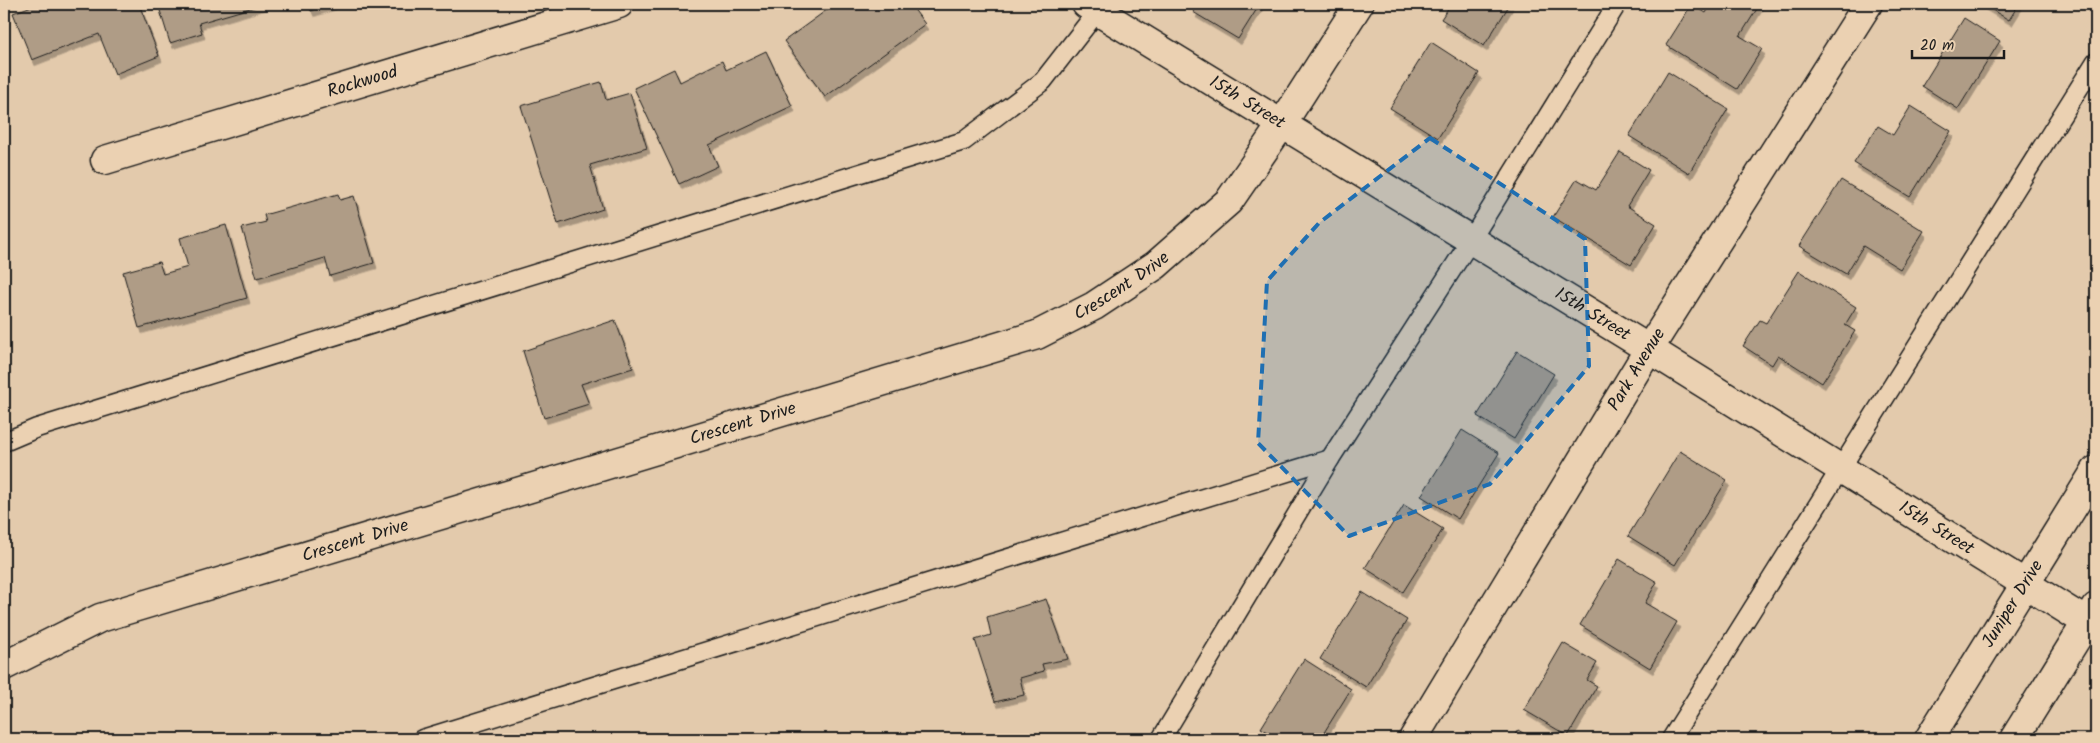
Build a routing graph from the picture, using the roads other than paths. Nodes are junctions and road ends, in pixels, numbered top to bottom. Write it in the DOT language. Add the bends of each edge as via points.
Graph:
graph roads {
  1 [pos="619,4"];
  2 [pos="1359,4"];
  3 [pos="1617,4"];
  4 [pos="1868,4"];
  5 [pos="1096,6"];
  6 [pos="2096,60"];
  7 [pos="1282,124"];
  8 [pos="105,160"];
  9 [pos="1471,240"];
  10 [pos="1649,349"];
  11 [pos="4,442"];
  12 [pos="1330,459"];
  13 [pos="1840,468"];
  14 [pos="2096,470"];
  15 [pos="2025,585"];
  16 [pos="2093,619"];
  17 [pos="4,666"];
  18 [pos="422,739"];
  19 [pos="1161,739"];
  20 [pos="1413,739"];
  21 [pos="1671,739"];
  22 [pos="1929,739"];
  23 [pos="2014,739"];
  1 -- 8 [label="street, Rockwood"];
  2 -- 7 [label="street, Crescent Drive"];
  3 -- 9 [label="lane"];
  4 -- 10 [label="street, Park Avenue"];
  5 -- 7 [label="street, 15th Street"];
  5 -- 11 [label="lane" via="1043,80 964,141 47,425"];
  6 -- 13 [label="lane"];
  7 -- 9 [label="street, 15th Street"];
  7 -- 17 [label="street, Crescent Drive" via="1229,201 1156,265 1094,306 1036,336 100,618"];
  9 -- 10 [label="street, 15th Street"];
  9 -- 12 [label="lane"];
  10 -- 13 [label="street, 15th Street"];
  10 -- 20 [label="street, Park Avenue"];
  12 -- 18 [label="lane"];
  12 -- 19 [label="lane"];
  13 -- 15 [label="street, 15th Street"];
  13 -- 21 [label="lane"];
  14 -- 15 [label="street, Juniper Drive"];
  15 -- 16 [label="street, 15th Street"];
  15 -- 22 [label="street, Juniper Drive"];
  16 -- 23 [label="street"];
}
